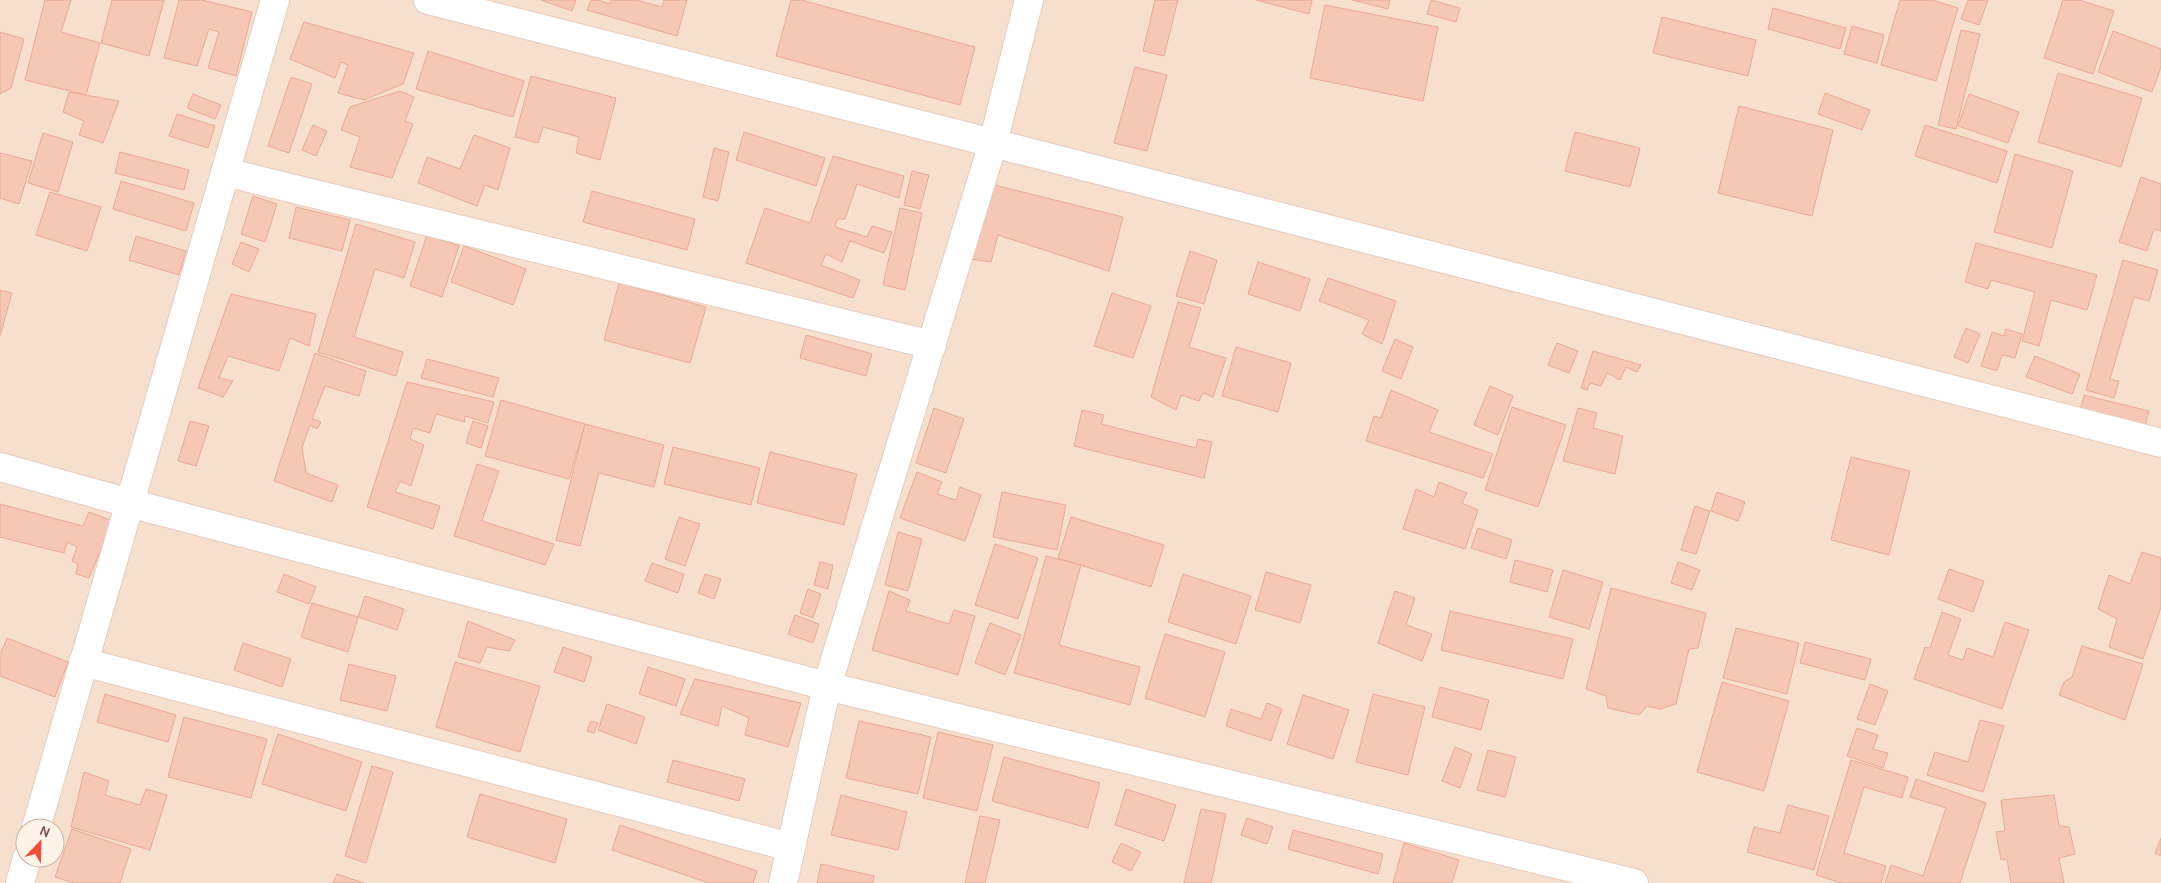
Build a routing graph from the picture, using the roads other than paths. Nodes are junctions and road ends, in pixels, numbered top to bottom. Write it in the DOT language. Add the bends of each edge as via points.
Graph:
graph roads {
  1 [pos="275,0"];
  2 [pos="428,0"];
  3 [pos="1029,0"];
  4 [pos="993,143"];
  5 [pos="226,172"];
  6 [pos="932,345"];
  7 [pos="2161,443"];
  8 [pos="0,468"];
  9 [pos="129,503"];
  10 [pos="83,662"];
  11 [pos="827,686"];
  12 [pos="39,818"];
  13 [pos="791,847"];
  14 [pos="24,868"];
  15 [pos="20,883"];
  16 [pos="783,883"];
  17 [pos="1634,883"];
  1 -- 5 [label="street"];
  2 -- 4 [label="street"];
  3 -- 4 [label="street"];
  4 -- 6 [label="street"];
  4 -- 7 [label="street"];
  5 -- 6 [label="street"];
  5 -- 9 [label="street"];
  6 -- 11 [label="street"];
  8 -- 9 [label="street"];
  9 -- 10 [label="street"];
  9 -- 11 [label="street"];
  10 -- 12 [label="street"];
  10 -- 13 [label="street"];
  11 -- 13 [label="street"];
  11 -- 17 [label="street"];
  13 -- 16 [label="street"];
  14 -- 15 [label="street"];
}
